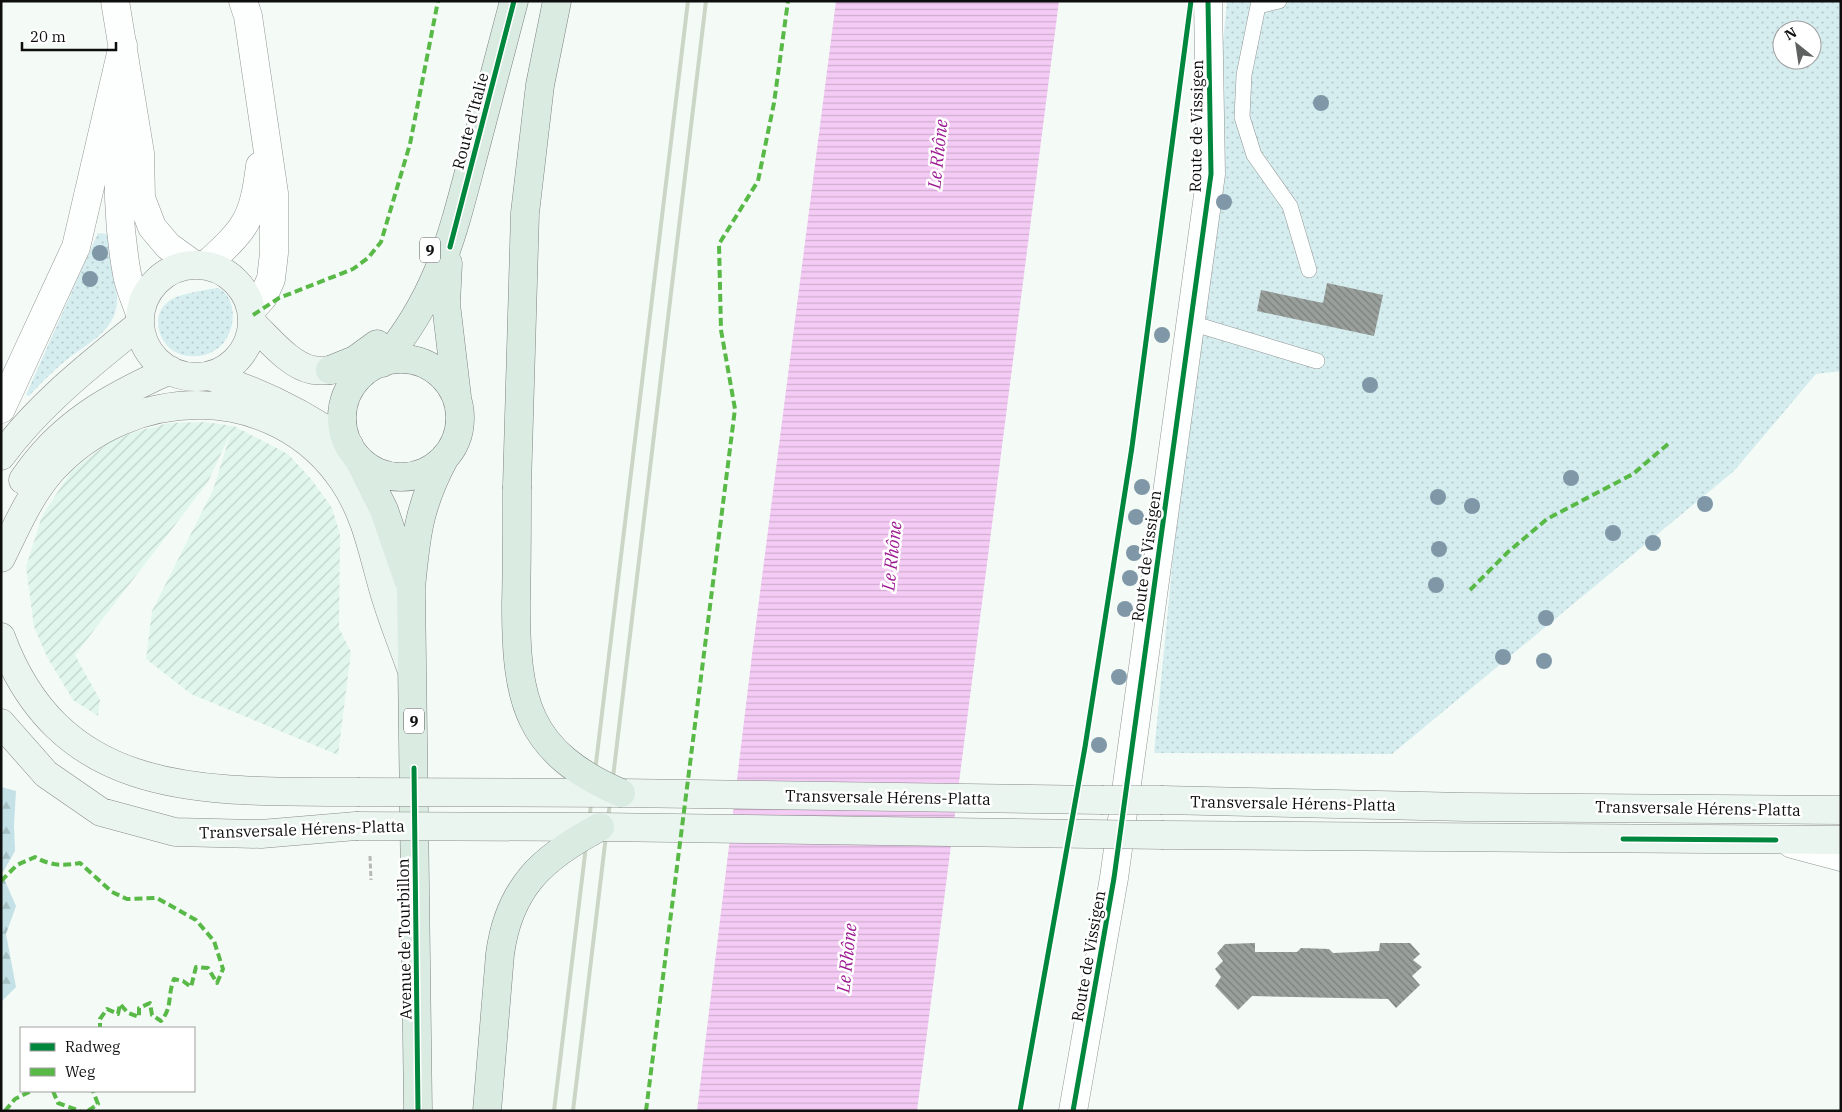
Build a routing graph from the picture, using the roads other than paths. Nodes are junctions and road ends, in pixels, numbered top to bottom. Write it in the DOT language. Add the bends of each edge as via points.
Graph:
graph roads {
  1 [pos="115,1"];
  2 [pos="243,1"];
  3 [pos="514,1"];
  4 [pos="557,1"];
  5 [pos="1208,1"];
  6 [pos="1278,1"];
  7 [pos="1258,4"];
  8 [pos="123,45"];
  9 [pos="489,96"];
  10 [pos="134,111"];
  11 [pos="265,133"];
  12 [pos="450,247"];
  13 [pos="199,264"];
  14 [pos="1309,270"];
  15 [pos="252,316"];
  16 [pos="140,319"];
  17 [pos="1191,323"];
  18 [pos="1317,362"];
  19 [pos="380,364"];
  20 [pos="170,370"];
  21 [pos="330,370"];
  22 [pos="209,376"];
  23 [pos="458,402"];
  24 [pos="1,409"];
  25 [pos="353,452"];
  26 [pos="1,456"];
  27 [pos="445,457"];
  28 [pos="1,526"];
  29 [pos="1,558"];
  30 [pos="411,588"];
  31 [pos="1,637"];
  32 [pos="413,675"];
  33 [pos="1,723"];
  34 [pos="621,793"];
  35 [pos="1841,799"];
  36 [pos="1702,808"];
  37 [pos="1841,810"];
  38 [pos="600,826"];
  39 [pos="1776,840"];
  40 [pos="1841,840"];
  41 [pos="1841,858"];
  42 [pos="418,1111"];
  43 [pos="487,1111"];
  44 [pos="1073,1111"];
  1 -- 8 [label="street"];
  2 -- 11 [label="street"];
  3 -- 9 [label="main road, Route d'Italie / 9"];
  4 -- 34 [label="main road, bridge" via="540,84 525,213 517,486 517,658 523,696 534,720 554,749 585,776"];
  5 -- 17 [label="street, Route de Vissigen" via="1211,174"];
  6 -- 7 [label="lane"];
  7 -- 14 [label="lane" via="1244,75 1242,117 1254,155 1290,206"];
  8 -- 10 [label="street"];
  8 -- 24 [label="street" via="76,247"];
  9 -- 12 [label="main road, Route d'Italie / 9"];
  9 -- 21 [label="main road, Route d'Italie / 9" via="425,264 406,305 375,346 355,360"];
  10 -- 13 [label="street" via="140,153 141,198 152,227 168,246"];
  10 -- 16 [label="street" via="123,139 120,207 127,276"];
  11 -- 13 [label="street" via="252,213 240,232"];
  11 -- 15 [label="street" via="274,194 274,253 270,279"];
  12 -- 19 [label="main road, Route d'Italie / 9" via="410,328"];
  12 -- 23 [label="main road, Route d'Italie / 9" via="446,304"];
  13 -- 15 [label="main road" via="222,270 235,280 246,293"];
  13 -- 16 [label="main road" via="176,268 154,283 145,298"];
  15 -- 21 [label="main road" via="297,363 312,370"];
  15 -- 22 [label="main road" via="249,342 239,357 226,369"];
  16 -- 20 [label="main road" via="151,355"];
  16 -- 26 [label="main road" via="58,391"];
  17 -- 18 [label="lane"];
  17 -- 44 [label="street, Route de Vissigen" via="1114,878"];
  19 -- 21 [label="main road"];
  19 -- 23 [label="main road" via="399,359 432,368 448,382"];
  19 -- 25 [label="main road" via="357,379 345,400 342,423"];
  20 -- 22 [label="main road" via="189,377"];
  20 -- 28 [label="main road" via="114,396 52,443 16,492"];
  22 -- 25 [label="main road" via="284,404 317,423"];
  23 -- 27 [label="main road" via="458,434"];
  25 -- 27 [label="main road" via="378,473 402,478 433,468"];
  25 -- 30 [label="main road, Avenue de Tourbillon / 9" via="384,510"];
  27 -- 30 [label="main road, Avenue de Tourbillon / 9" via="421,511"];
  29 -- 32 [label="main road" via="34,493 53,470 97,432 118,421 163,407 212,405 250,412 270,420 310,445 328,461 357,502"];
  30 -- 32 [label="main road, Avenue de Tourbillon / 9"];
  31 -- 34 [label="main road, Transversale Hérens-Platta, bridge" via="30,697 65,735 122,769 187,786 256,792"];
  32 -- 42 [label="main road, Avenue de Tourbillon / 9"];
  33 -- 38 [label="main road, Transversale Hérens-Platta, bridge" via="46,774 101,812 174,832 363,837"];
  34 -- 36 [label="main road, Transversale Hérens-Platta, bridge"];
  35 -- 36 [label="street"];
  36 -- 37 [label="main road, Transversale Hérens-Platta"];
  38 -- 39 [label="main road, Transversale Hérens-Platta, bridge" via="1164,836"];
  38 -- 43 [label="main road, bridge" via="553,856 528,880 511,908 500,954"];
  39 -- 40 [label="main road, Transversale Hérens-Platta"];
  39 -- 41 [label="street"];
}
